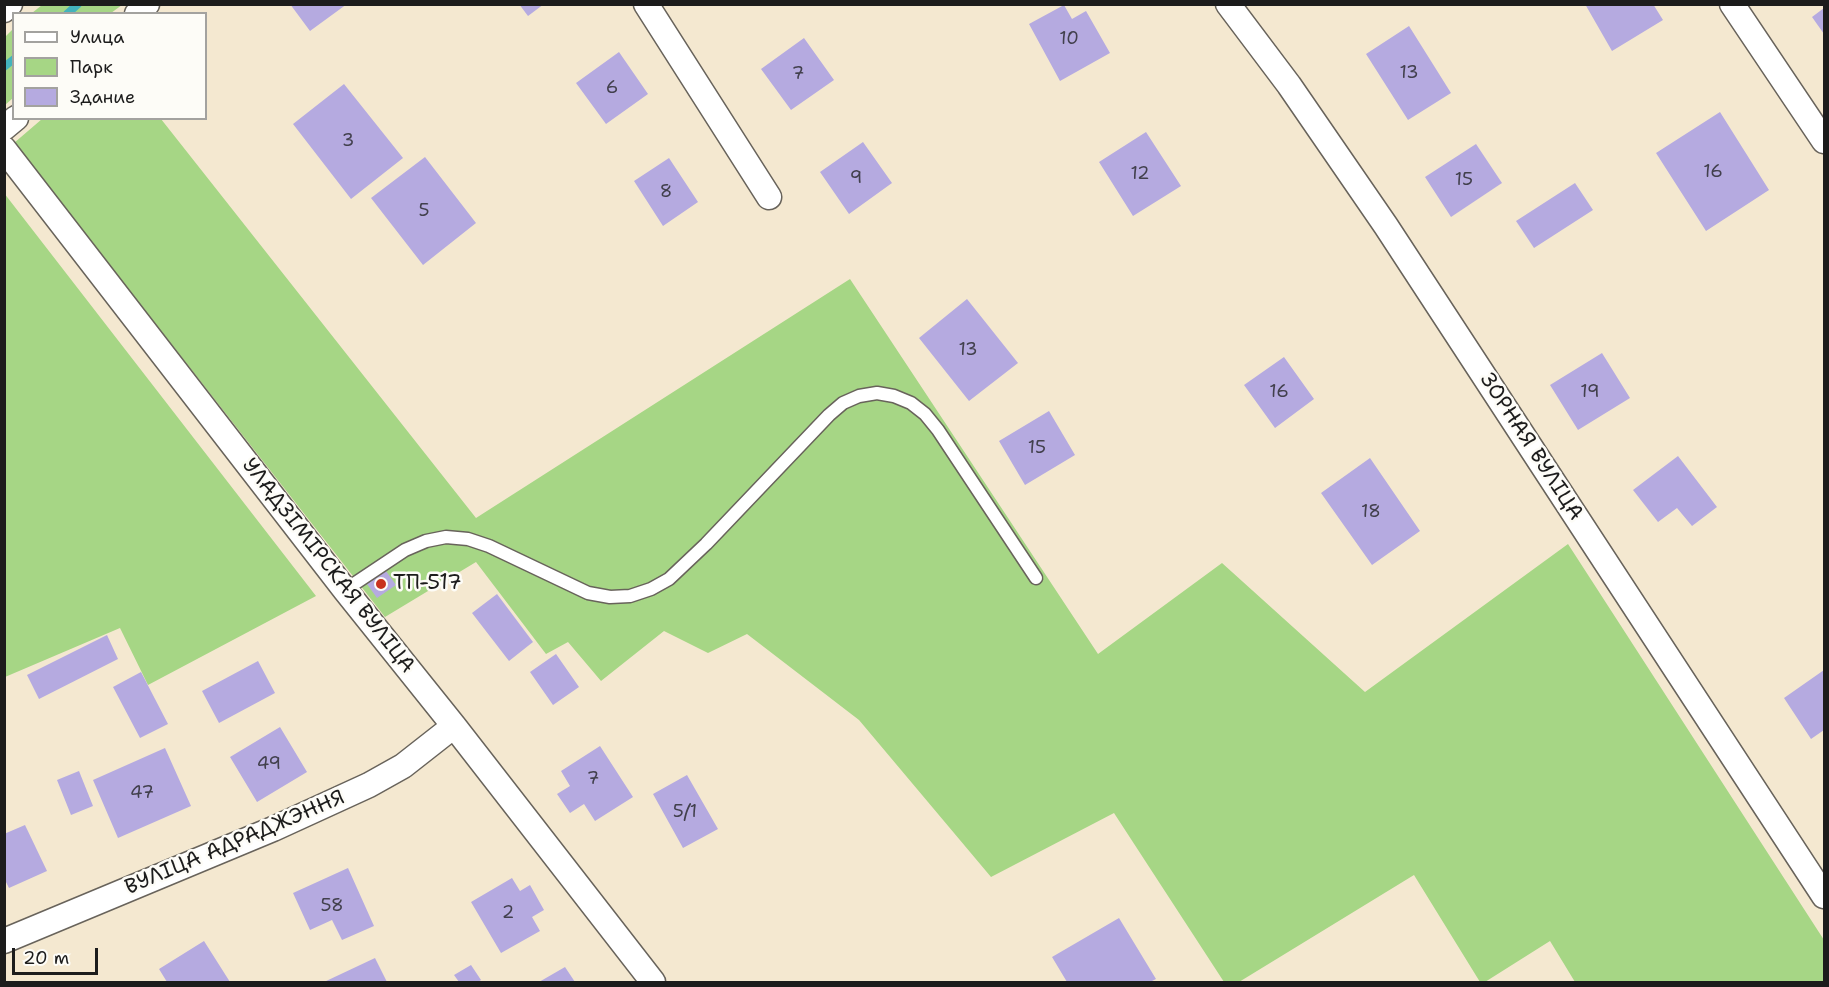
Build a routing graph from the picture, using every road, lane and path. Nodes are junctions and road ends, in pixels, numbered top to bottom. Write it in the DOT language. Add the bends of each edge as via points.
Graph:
graph roads {
  1 [pos="10,4"];
  2 [pos="646,4"];
  3 [pos="1228,4"];
  4 [pos="1732,4"];
  5 [pos="4,10"];
  6 [pos="1824,141"];
  7 [pos="4,149"];
  8 [pos="769,197"];
  9 [pos="1036,578"];
  10 [pos="345,590"];
  11 [pos="454,726"];
  12 [pos="1824,896"];
  13 [pos="4,941"];
  14 [pos="653,982"];
  1 -- 5 [label="street"];
  2 -- 8 [label="street"];
  3 -- 12 [label="street, ЗОРНАЯ ВУЛІЦА" via="1380,217"];
  4 -- 6 [label="street"];
  7 -- 10 [label="street, УЛАДЗІМІРСКАЯ ВУЛІЦА"];
  9 -- 10 [label="lane" via="939,430 911,403 877,393 843,403 706,544 669,579 651,589 630,596 588,593 489,546 446,537 405,550"];
  10 -- 11 [label="street, УЛАДЗІМІРСКАЯ ВУЛІЦА"];
  11 -- 13 [label="street, ВУЛІЦА АДРАДЖЭННЯ" via="403,766 369,785"];
  11 -- 14 [label="street, УЛАДЗІМІРСКАЯ ВУЛІЦА"];
}
